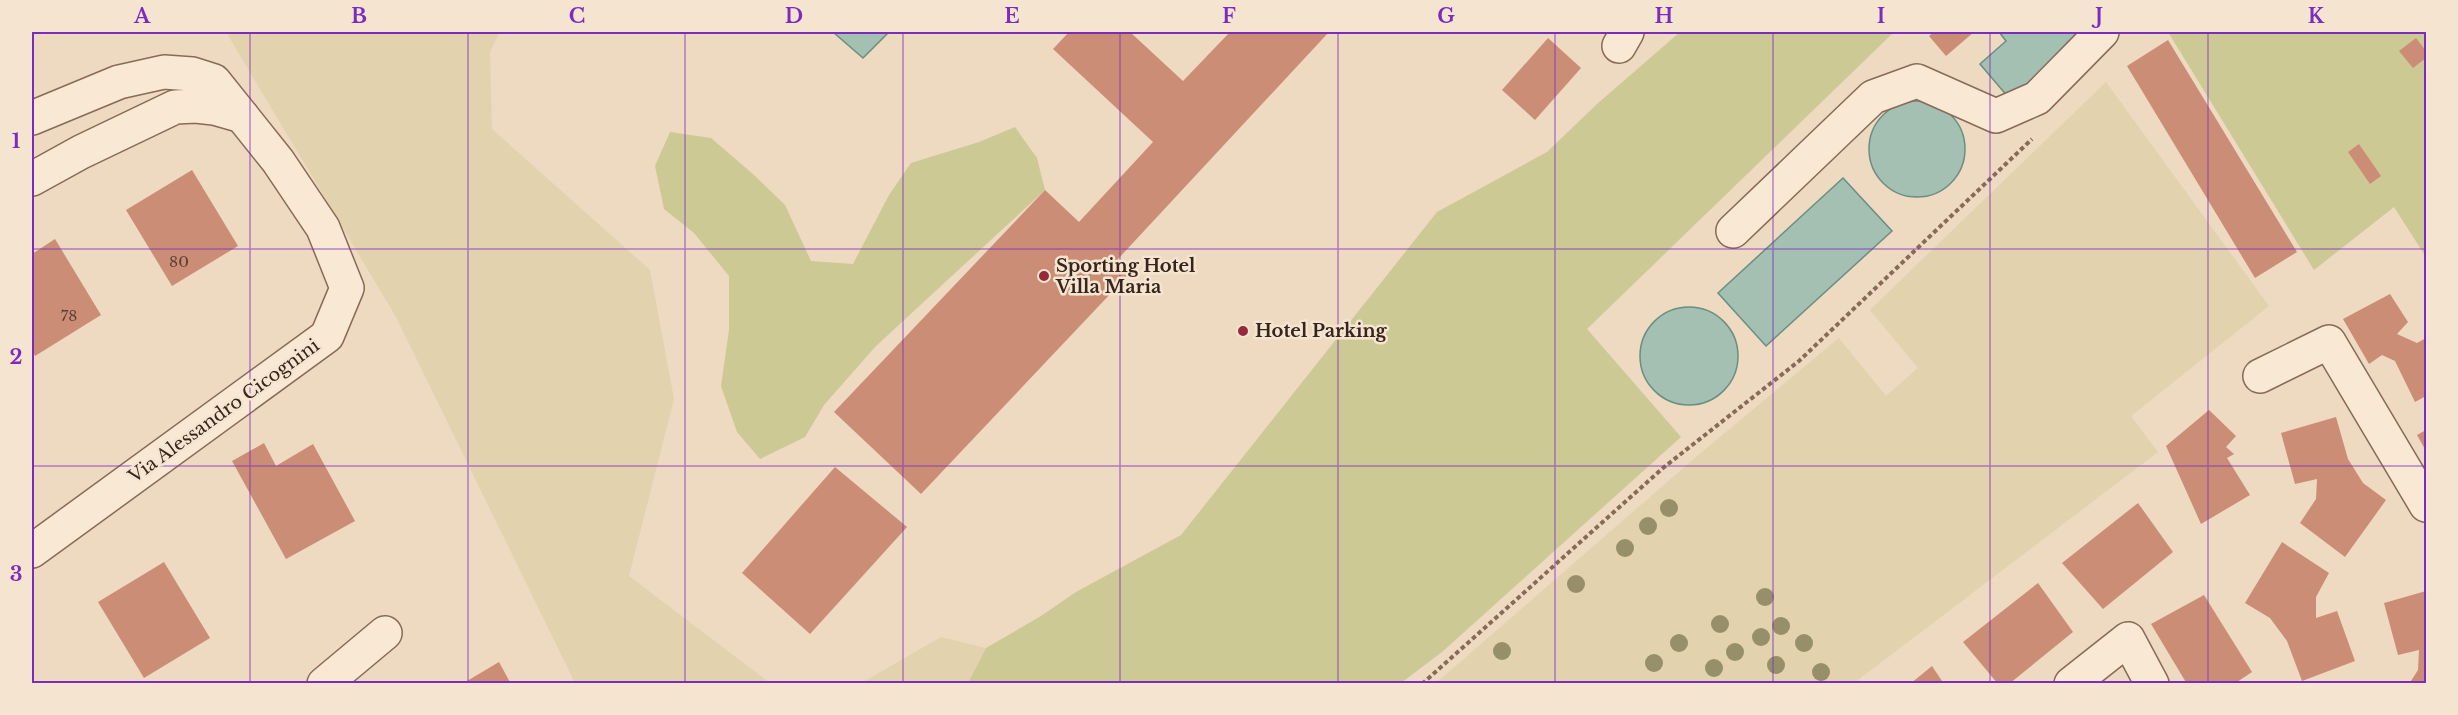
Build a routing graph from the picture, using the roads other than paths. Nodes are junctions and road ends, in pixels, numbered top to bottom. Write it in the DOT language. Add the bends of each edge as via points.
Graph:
graph roads {
  1 [pos="2102,32"];
  2 [pos="242,116"];
  3 [pos="32,118"];
  4 [pos="32,179"];
  5 [pos="1732,231"];
  6 [pos="2260,376"];
  7 [pos="2427,505"];
  8 [pos="32,551"];
  9 [pos="385,633"];
  10 [pos="324,684"];
  11 [pos="2072,684"];
  12 [pos="2152,684"];
  1 -- 5 [label="street" via="2037,98 1996,116 1917,81 1873,97"];
  2 -- 3 [label="street, Via Alessandro Cicognini" via="214,81 164,72 119,82"];
  2 -- 4 [label="street" via="214,108 175,107"];
  2 -- 8 [label="street, Via Alessandro Cicognini" via="323,228 347,288 327,336"];
  6 -- 7 [label="street" via="2329,342"];
  9 -- 10 [label="street"];
  11 -- 12 [label="street" via="2128,639"];
}
